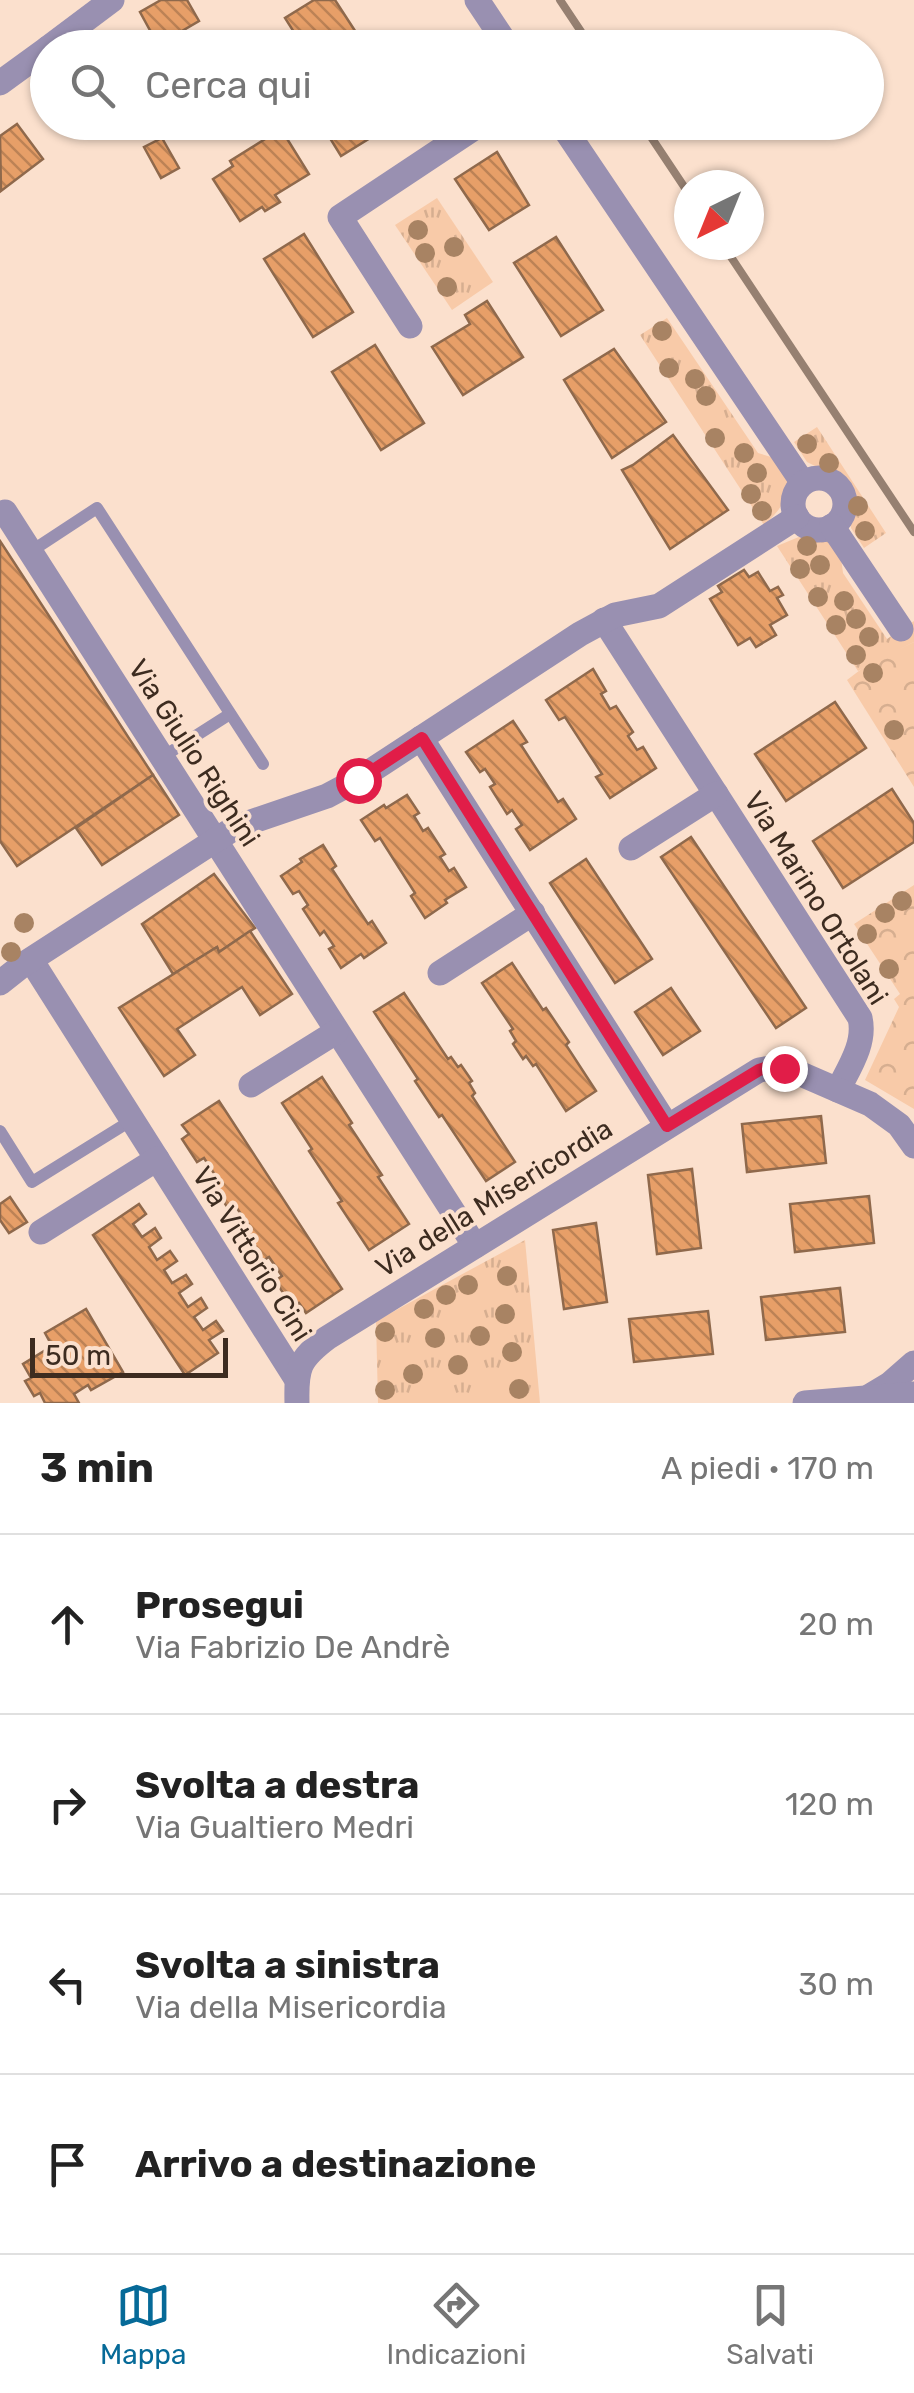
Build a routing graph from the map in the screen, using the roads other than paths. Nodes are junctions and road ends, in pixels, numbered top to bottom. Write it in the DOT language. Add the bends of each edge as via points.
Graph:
graph roads {
  1 [pos="112,0"];
  2 [pos="477,0"];
  3 [pos="72,30"];
  4 [pos="497,30"];
  5 [pos="30,61"];
  6 [pos="0,83"];
  7 [pos="456,140"];
  8 [pos="572,140"];
  9 [pos="410,326"];
  10 [pos="803,484"];
  11 [pos="0,515"];
  12 [pos="797,518"];
  13 [pos="832,526"];
  14 [pos="30,552"];
  15 [pos="604,620"];
  16 [pos="901,629"];
  17 [pos="230,714"];
  18 [pos="422,738"];
  19 [pos="161,758"];
  20 [pos="263,764"];
  21 [pos="716,794"];
  22 [pos="214,840"];
  23 [pos="630,848"];
  24 [pos="533,914"];
  25 [pos="30,960"];
  26 [pos="440,974"];
  27 [pos="0,983"];
  28 [pos="336,1032"];
  29 [pos="251,1085"];
  30 [pos="838,1090"];
  31 [pos="132,1120"];
  32 [pos="667,1126"];
  33 [pos="0,1131"];
  34 [pos="912,1139"];
  35 [pos="156,1159"];
  36 [pos="41,1232"];
  37 [pos="475,1246"];
  38 [pos="914,1364"];
  39 [pos="297,1392"];
  40 [pos="914,1394"];
  41 [pos="865,1398"];
  42 [pos="804,1403"];
  1 -- 3 [label="street"];
  2 -- 4 [label="street"];
  5 -- 6 [label="street"];
  7 -- 9 [label="street" via="340,217"];
  8 -- 10 [label="street"];
  10 -- 12 [label="street" via="793,502"];
  10 -- 13 [label="street" via="824,478 843,492 845,508"];
  11 -- 14 [label="street, Via Giulio Righini"];
  12 -- 13 [label="street" via="813,529"];
  12 -- 15 [label="street" via="659,606"];
  13 -- 16 [label="street"];
  14 -- 17 [label="lane" via="97,508"];
  14 -- 19 [label="street, Via Giulio Righini"];
  15 -- 18 [label="street"];
  15 -- 21 [label="street, Via Marino Ortolani"];
  17 -- 19 [label="lane"];
  17 -- 20 [label="lane"];
  18 -- 22 [label="street" via="328,796 236,826"];
  18 -- 24 [label="street"];
  19 -- 22 [label="street, Via Giulio Righini"];
  21 -- 23 [label="street, Via Marino Ortolani"];
  21 -- 30 [label="street, Via Marino Ortolani" via="860,1018 858,1050"];
  22 -- 25 [label="street"];
  22 -- 28 [label="street, Via Giulio Righini"];
  24 -- 26 [label="street"];
  24 -- 32 [label="street"];
  25 -- 27 [label="street"];
  25 -- 31 [label="street, Via Vittorio Cini"];
  28 -- 29 [label="street"];
  28 -- 37 [label="street, Via Giulio Righini"];
  30 -- 32 [label="street, Via della Misericordia" via="794,1070 768,1067"];
  30 -- 34 [label="street, Via della Misericordia" via="879,1109"];
  31 -- 33 [label="lane" via="32,1182"];
  31 -- 35 [label="street, Via Vittorio Cini"];
  32 -- 37 [label="street, Via della Misericordia"];
  35 -- 36 [label="street, Via Vittorio Cini"];
  35 -- 39 [label="street, Via Vittorio Cini"];
  37 -- 39 [label="street, Via della Misericordia" via="312,1349 303,1358"];
  38 -- 41 [label="street"];
  40 -- 41 [label="street"];
  41 -- 42 [label="street"];
}
